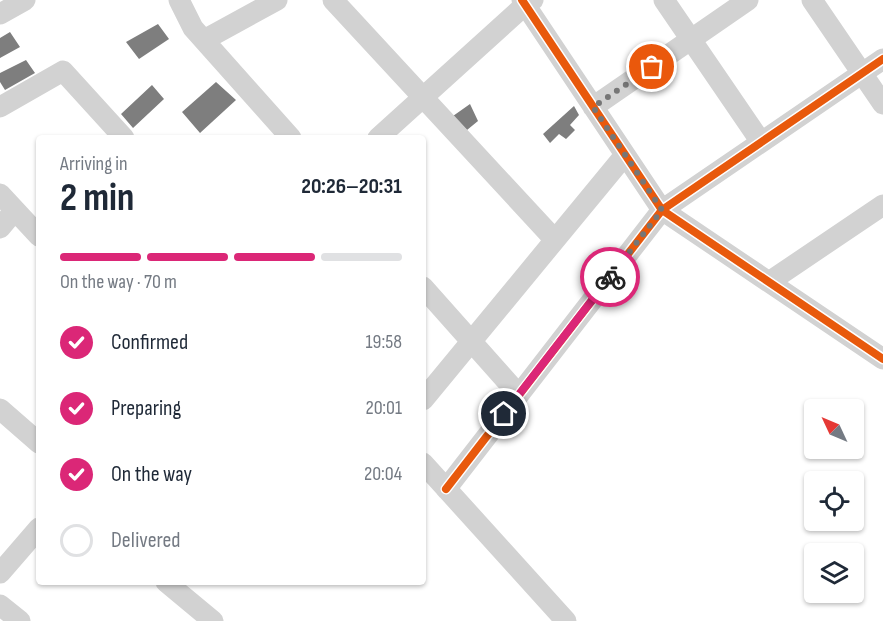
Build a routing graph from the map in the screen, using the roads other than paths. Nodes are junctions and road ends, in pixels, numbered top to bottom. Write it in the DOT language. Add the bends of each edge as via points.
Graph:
graph roads {
  1 [pos="25,0"];
  2 [pos="179,0"];
  3 [pos="277,0"];
  4 [pos="333,0"];
  5 [pos="664,0"];
  6 [pos="748,0"];
  7 [pos="812,0"];
  8 [pos="527,2"];
  9 [pos="0,14"];
  10 [pos="691,39"];
  11 [pos="204,40"];
  12 [pos="883,59"];
  13 [pos="862,73"];
  14 [pos="423,97"];
  15 [pos="883,104"];
  16 [pos="0,107"];
  17 [pos="593,107"];
  18 [pos="121,135"];
  19 [pos="288,135"];
  20 [pos="381,135"];
  21 [pos="761,142"];
  22 [pos="625,155"];
  23 [pos="0,194"];
  24 [pos="883,205"];
  25 [pos="15,210"];
  26 [pos="662,210"];
  27 [pos="0,228"];
  28 [pos="36,233"];
  29 [pos="555,240"];
  30 [pos="769,282"];
  31 [pos="426,290"];
  32 [pos="471,341"];
  33 [pos="883,359"];
  34 [pos="519,395"];
  35 [pos="426,396"];
  36 [pos="0,409"];
  37 [pos="36,440"];
  38 [pos="426,466"];
  39 [pos="446,489"];
  40 [pos="36,531"];
  41 [pos="0,573"];
  42 [pos="170,585"];
  43 [pos="0,605"];
  44 [pos="20,621"];
  45 [pos="213,621"];
  46 [pos="566,621"];
  1 -- 9 [label="street"];
  2 -- 11 [label="street"];
  3 -- 11 [label="street"];
  4 -- 14 [label="street"];
  5 -- 10 [label="street"];
  6 -- 10 [label="street"];
  7 -- 13 [label="street"];
  8 -- 14 [label="street"];
  8 -- 17 [label="street"];
  10 -- 17 [label="street"];
  10 -- 21 [label="street"];
  11 -- 19 [label="street"];
  12 -- 13 [label="street"];
  13 -- 15 [label="street"];
  13 -- 21 [label="street"];
  14 -- 20 [label="street"];
  14 -- 29 [label="street"];
  16 -- 18 [label="street" via="63,71"];
  17 -- 22 [label="street"];
  21 -- 26 [label="street"];
  22 -- 26 [label="street"];
  22 -- 29 [label="street"];
  23 -- 25 [label="street"];
  24 -- 30 [label="street"];
  25 -- 27 [label="street"];
  25 -- 28 [label="street"];
  26 -- 30 [label="street"];
  26 -- 34 [label="street"];
  29 -- 32 [label="street"];
  30 -- 33 [label="street"];
  31 -- 32 [label="street"];
  32 -- 34 [label="street"];
  32 -- 35 [label="street"];
  34 -- 39 [label="street"];
  36 -- 37 [label="street"];
  38 -- 39 [label="street"];
  39 -- 46 [label="street"];
  40 -- 41 [label="street"];
  42 -- 45 [label="street"];
  43 -- 44 [label="street"];
}
